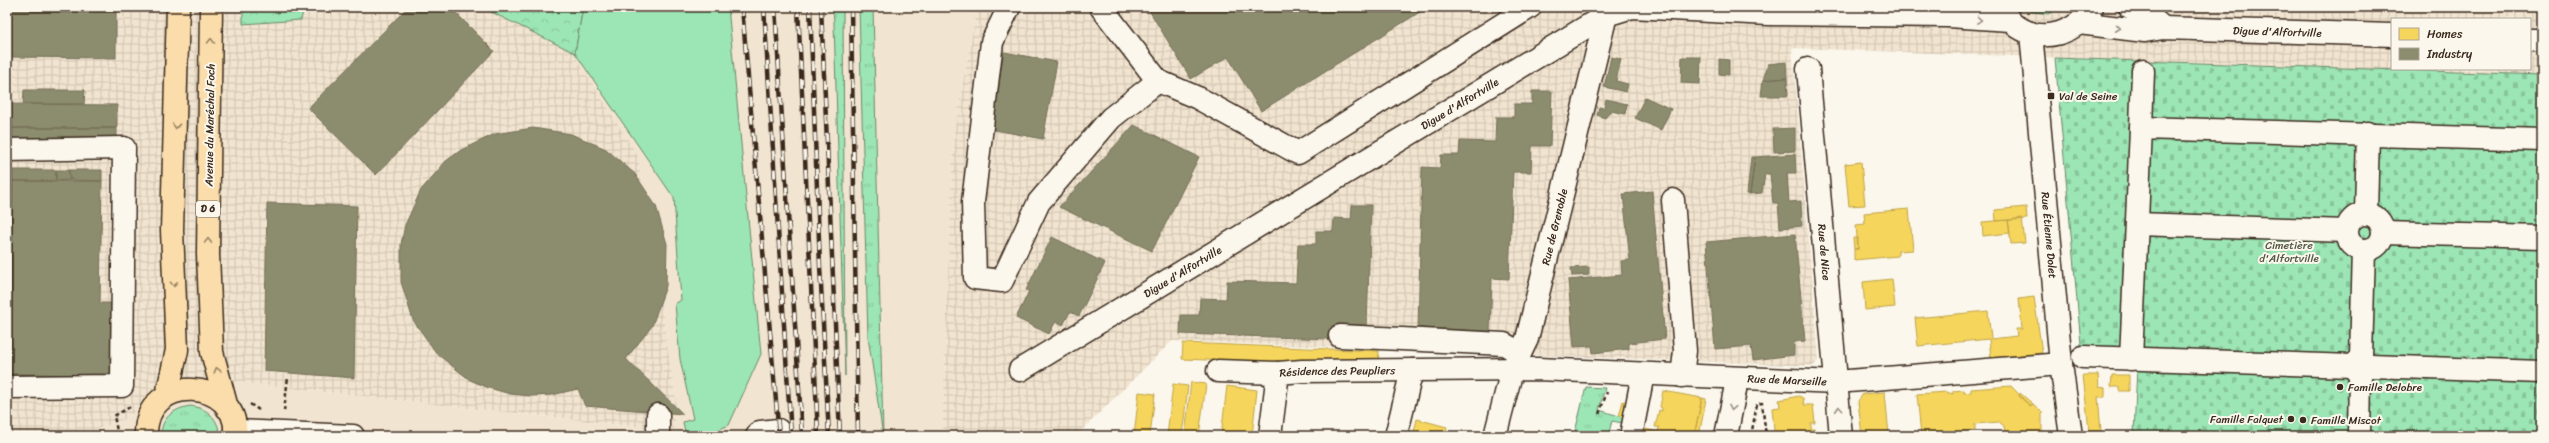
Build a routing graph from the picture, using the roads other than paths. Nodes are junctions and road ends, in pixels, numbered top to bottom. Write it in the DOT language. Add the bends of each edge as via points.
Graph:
graph roads {
  1 [pos="178,7"];
  2 [pos="211,7"];
  3 [pos="1009,7"];
  4 [pos="1101,7"];
  5 [pos="1530,7"];
  6 [pos="2130,7"];
  7 [pos="1692,9"];
  8 [pos="1600,11"];
  9 [pos="1956,12"];
  10 [pos="2005,14"];
  11 [pos="2086,15"];
  12 [pos="2163,28"];
  13 [pos="2030,33"];
  14 [pos="2391,35"];
  15 [pos="2531,40"];
  16 [pos="2542,40"];
  17 [pos="1808,69"];
  18 [pos="2143,71"];
  19 [pos="1158,81"];
  20 [pos="2141,128"];
  21 [pos="2368,133"];
  22 [pos="2542,140"];
  23 [pos="7,150"];
  24 [pos="1673,200"];
  25 [pos="2366,214"];
  26 [pos="2138,224"];
  27 [pos="2346,232"];
  28 [pos="2383,233"];
  29 [pos="2542,237"];
  30 [pos="2364,250"];
  31 [pos="1340,336"];
  32 [pos="2082,357"];
  33 [pos="2131,359"];
  34 [pos="1516,361"];
  35 [pos="2061,364"];
  36 [pos="2361,366"];
  37 [pos="1020,370"];
  38 [pos="1218,370"];
  39 [pos="1412,370"];
  40 [pos="2542,372"];
  41 [pos="1278,373"];
  42 [pos="1643,374"];
  43 [pos="1682,376"];
  44 [pos="1737,380"];
  45 [pos="1836,382"];
  46 [pos="7,387"];
  47 [pos="167,395"];
  48 [pos="227,408"];
  49 [pos="778,430"];
  50 [pos="235,434"];
  51 [pos="321,435"];
  52 [pos="146,436"];
  53 [pos="353,436"];
  54 [pos="757,436"];
  55 [pos="1270,436"];
  56 [pos="1396,436"];
  57 [pos="1495,436"];
  58 [pos="1630,436"];
  59 [pos="1726,436"];
  60 [pos="1841,436"];
  61 [pos="2071,436"];
  62 [pos="2359,436"];
  1 -- 47 [label="main road, one-way" via="172,230 177,350"];
  48 -- 2 [label="main road, Avenue du Maréchal Foch / D 6, one-way" via="212,352 208,254"];
  3 -- 19 [label="street" via="992,42 973,202 975,278 1002,281 1039,202 1111,118"];
  4 -- 19 [label="street"];
  5 -- 19 [label="street" via="1298,153 1198,98"];
  6 -- 12 [label="street" via="2153,19"];
  7 -- 8 [label="street, Digue d'Alfortville" via="1632,7"];
  7 -- 9 [label="street, Digue d'Alfortville"];
  8 -- 34 [label="street, Rue de Grenoble" via="1527,339"];
  8 -- 37 [label="street, Digue d'Alfortville" via="1241,229"];
  9 -- 10 [label="street, Digue d'Alfortville, one-way"];
  10 -- 13 [label="street"];
  11 -- 12 [label="street, Digue d'Alfortville, one-way" via="2145,31"];
  11 -- 13 [label="street" via="2064,32"];
  12 -- 14 [label="street, Digue d'Alfortville"];
  13 -- 35 [label="street, Rue Étienne Dolet"];
  15 -- 16 [label="street"];
  17 -- 45 [label="street, Rue de Nice"];
  18 -- 20 [label="street"];
  20 -- 21 [label="street"];
  20 -- 26 [label="street"];
  21 -- 22 [label="street"];
  21 -- 25 [label="street"];
  23 -- 46 [label="street" via="124,148 122,386"];
  24 -- 43 [label="street" via="1685,351"];
  25 -- 27 [label="street" via="2355,216"];
  25 -- 28 [label="street" via="2376,217"];
  26 -- 27 [label="street"];
  26 -- 33 [label="street"];
  27 -- 30 [label="street" via="2352,244"];
  28 -- 29 [label="street"];
  28 -- 30 [label="street" via="2379,243"];
  30 -- 36 [label="street"];
  31 -- 34 [label="street" via="1504,344"];
  32 -- 33 [label="street"];
  33 -- 36 [label="street"];
  34 -- 39 [label="street, Résidence des Peupliers" via="1476,370"];
  34 -- 42 [label="street, Rue de Marseille"];
  34 -- 57 [label="street, Rue de Grenoble"];
  35 -- 45 [label="street, Rue de Marseille"];
  35 -- 61 [label="street, Rue Étienne Dolet"];
  36 -- 40 [label="street"];
  36 -- 62 [label="street"];
  38 -- 41 [label="street"];
  39 -- 41 [label="street, Résidence des Peupliers"];
  39 -- 56 [label="street, Résidence des Peupliers"];
  41 -- 55 [label="street, Résidence des Peupliers"];
  42 -- 43 [label="street, Rue de Marseille"];
  42 -- 58 [label="street"];
  43 -- 44 [label="street, Rue de Marseille"];
  44 -- 45 [label="street, Rue de Marseille"];
  44 -- 59 [label="street, one-way"];
  60 -- 45 [label="street, Rue de Nice, one-way"];
  47 -- 48 [label="main road" via="186,389 206,391 218,398"];
  47 -- 52 [label="main road" via="149,415"];
  48 -- 50 [label="main road, Avenue du Maréchal Foch"];
  49 -- 54 [label="street" via="760,432"];
  50 -- 51 [label="street"];
  51 -- 53 [label="street"];
}
